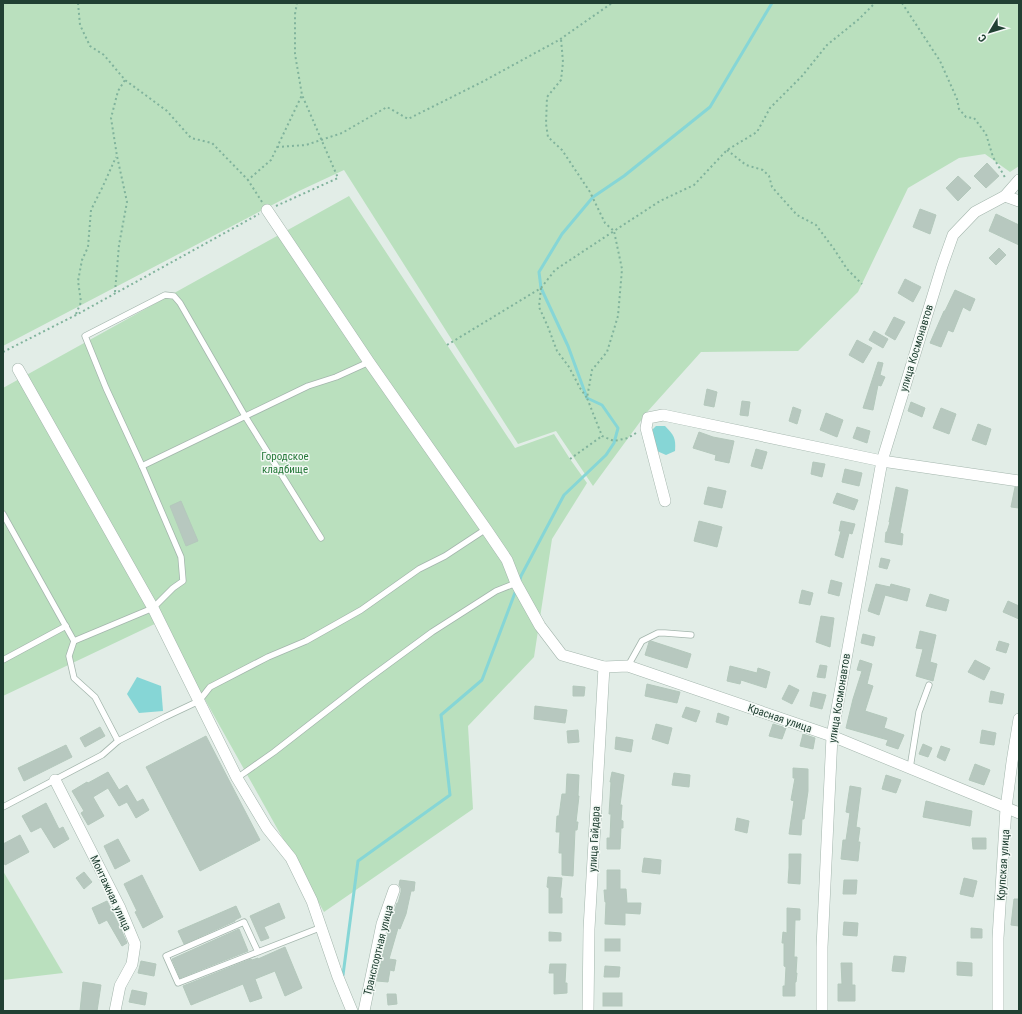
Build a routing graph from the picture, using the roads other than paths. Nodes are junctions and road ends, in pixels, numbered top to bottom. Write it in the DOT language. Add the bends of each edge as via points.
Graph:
graph roads {
  1 [pos="1019,180"];
  2 [pos="1005,196"];
  3 [pos="1019,201"];
  4 [pos="267,210"];
  5 [pos="368,362"];
  6 [pos="18,369"];
  7 [pos="245,416"];
  8 [pos="882,461"];
  9 [pos="142,466"];
  10 [pos="1019,481"];
  11 [pos="665,501"];
  12 [pos="3,514"];
  13 [pos="486,528"];
  14 [pos="321,538"];
  15 [pos="516,583"];
  16 [pos="154,608"];
  17 [pos="66,626"];
  18 [pos="691,635"];
  19 [pos="74,641"];
  20 [pos="3,660"];
  21 [pos="628,666"];
  22 [pos="604,667"];
  23 [pos="929,685"];
  24 [pos="199,701"];
  25 [pos="1019,719"];
  26 [pos="832,736"];
  27 [pos="118,741"];
  28 [pos="910,768"];
  29 [pos="237,778"];
  30 [pos="55,780"];
  31 [pos="3,807"];
  32 [pos="1006,808"];
  33 [pos="1019,813"];
  34 [pos="394,890"];
  35 [pos="322,927"];
  36 [pos="258,952"];
  37 [pos="115,1011"];
  38 [pos="352,1011"];
  39 [pos="364,1011"];
  40 [pos="588,1011"];
  41 [pos="822,1011"];
  42 [pos="998,1011"];
  1 -- 2 [label="street"];
  2 -- 3 [label="street"];
  2 -- 8 [label="street, улица Космонавтов" via="974,212 953,235"];
  4 -- 5 [label="street, Красная улица"];
  5 -- 7 [label="lane" via="336,377 308,386"];
  5 -- 13 [label="street, Красная улица"];
  6 -- 16 [label="street"];
  7 -- 9 [label="lane"];
  7 -- 9 [label="lane" via="180,303 174,296 165,295 85,336"];
  7 -- 14 [label="lane"];
  8 -- 10 [label="street"];
  8 -- 11 [label="street" via="663,415 648,418 646,428"];
  8 -- 26 [label="street, улица Космонавтов"];
  9 -- 16 [label="lane" via="180,557 183,580"];
  12 -- 17 [label="lane"];
  13 -- 15 [label="street, Красная улица" via="507,560"];
  13 -- 24 [label="lane" via="445,556 419,569 361,610 306,641 210,687"];
  15 -- 22 [label="street, Красная улица" via="540,626 562,655"];
  15 -- 29 [label="lane" via="496,591 432,632"];
  16 -- 19 [label="lane"];
  16 -- 24 [label="street"];
  17 -- 19 [label="lane"];
  17 -- 20 [label="lane"];
  18 -- 21 [label="lane" via="658,633 642,641"];
  19 -- 27 [label="lane" via="68,656 74,678 95,698"];
  21 -- 22 [label="street, Красная улица"];
  21 -- 26 [label="street, Красная улица"];
  22 -- 40 [label="street, улица Гайдара" via="589,928"];
  23 -- 28 [label="lane" via="919,712"];
  24 -- 27 [label="lane"];
  24 -- 29 [label="street"];
  25 -- 32 [label="street, Крупская улица"];
  26 -- 28 [label="street, Красная улица"];
  26 -- 41 [label="street, улица Космонавтов" via="822,946"];
  27 -- 30 [label="lane" via="102,755"];
  28 -- 32 [label="street, Красная улица"];
  29 -- 35 [label="street" via="267,828 291,858"];
  30 -- 31 [label="lane"];
  30 -- 37 [label="street, Монтажная улица" via="120,908 135,944 132,964 120,986"];
  32 -- 33 [label="street, Красная улица"];
  32 -- 42 [label="street, Крупская улица" via="998,938"];
  34 -- 39 [label="street, Транспортная улица" via="382,924"];
  35 -- 36 [label="lane"];
  35 -- 38 [label="street"];
  36 -- 36 [label="lane" via="178,983 166,956 244,922"];
}
